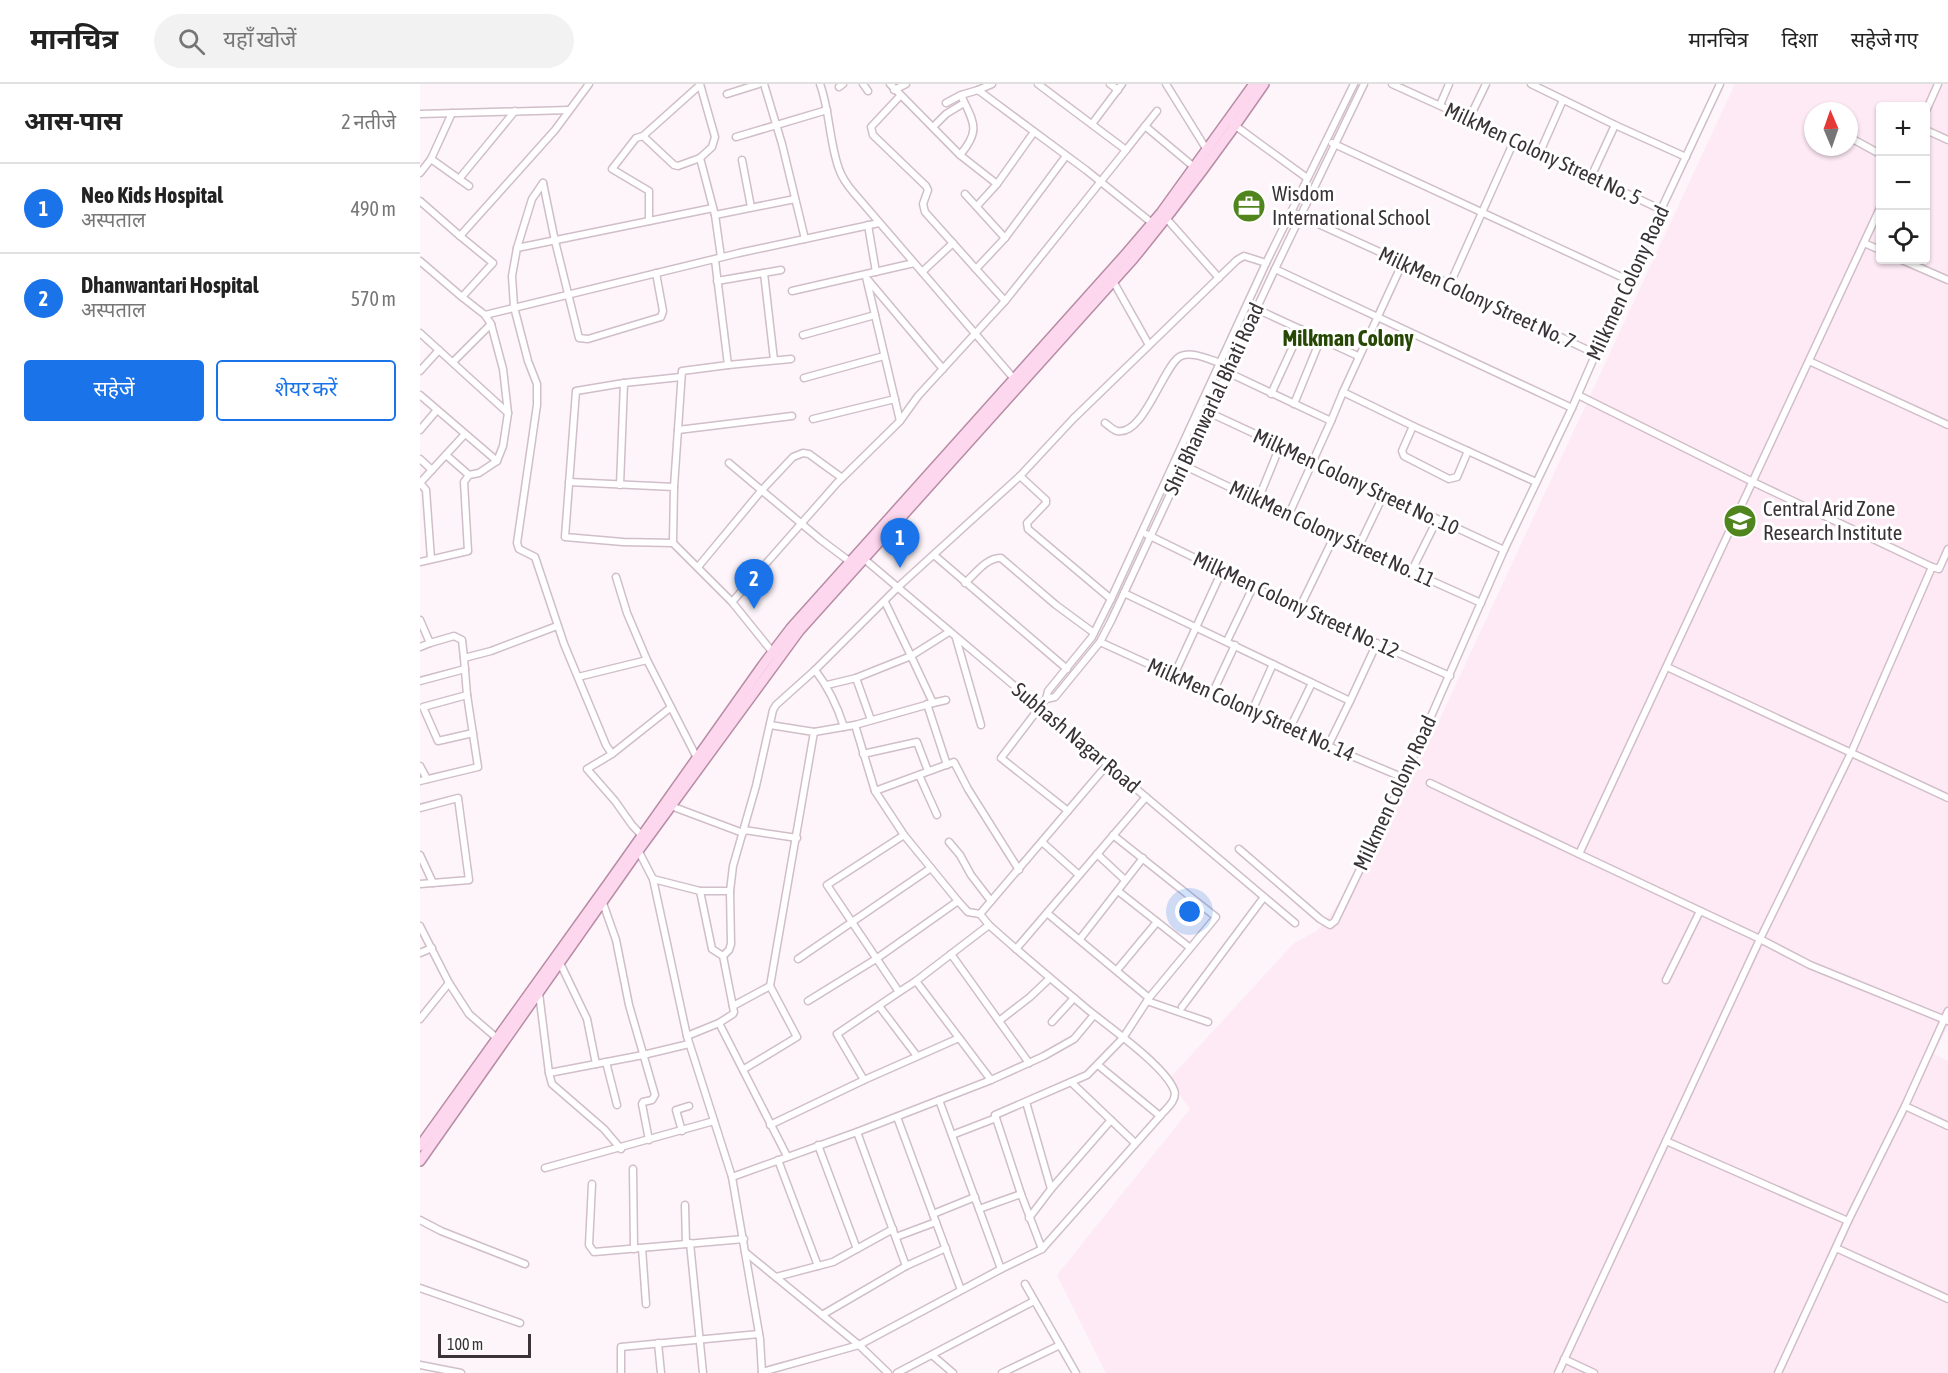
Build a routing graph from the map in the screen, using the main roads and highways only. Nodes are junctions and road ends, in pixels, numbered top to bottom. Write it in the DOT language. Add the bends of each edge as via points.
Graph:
graph roads {
  1 [pos="1254,84"];
  2 [pos="1264,84"];
  3 [pos="1232,123"];
  4 [pos="1018,382"];
  5 [pos="861,556"];
  6 [pos="775,655"];
  7 [pos="644,838"];
  8 [pos="637,848"];
  9 [pos="501,1041"];
  10 [pos="420,1146"];
  11 [pos="420,1161"];
  1 -- 3 [label="main road"];
  2 -- 3 [label="main road"];
  3 -- 4 [label="main road"];
  3 -- 4 [label="main road" via="1166,218 1113,282"];
  4 -- 5 [label="main road"];
  5 -- 6 [label="main road"];
  5 -- 6 [label="main road" via="847,559"];
  6 -- 7 [label="main road" via="697,758"];
  6 -- 7 [label="main road" via="671,806"];
  7 -- 8 [label="main road"];
  8 -- 9 [label="main road"];
  8 -- 9 [label="main road" via="603,903"];
  9 -- 10 [label="main road"];
  9 -- 11 [label="main road"];
}
